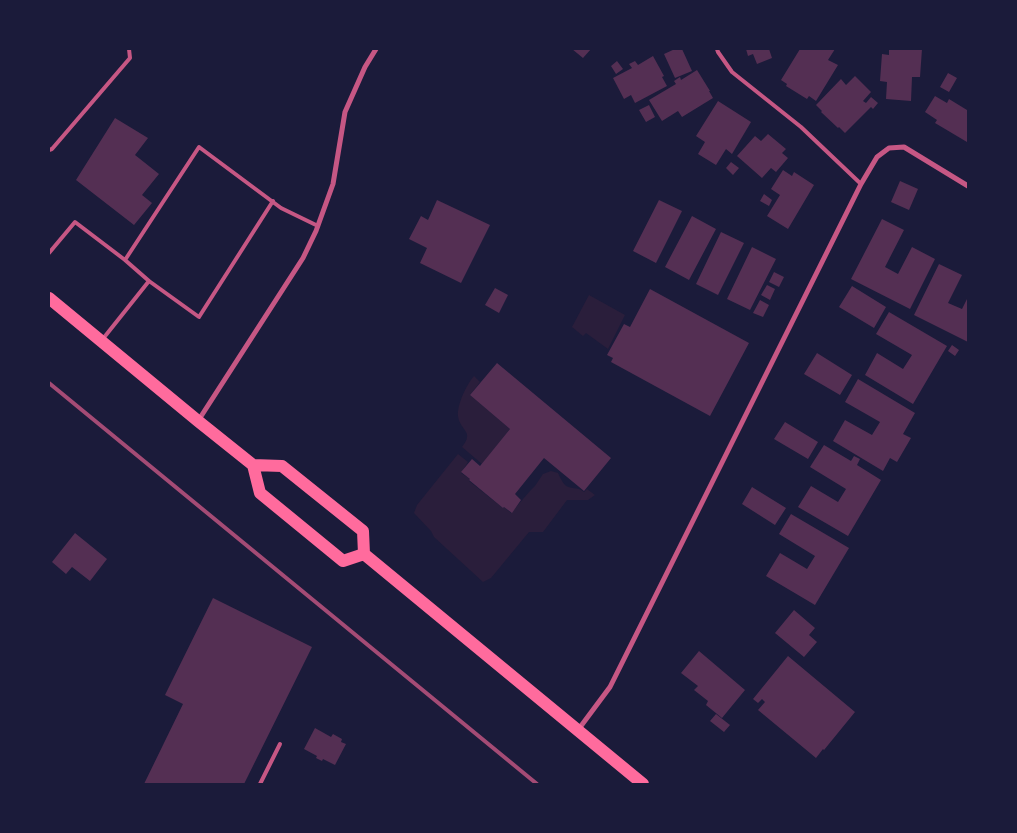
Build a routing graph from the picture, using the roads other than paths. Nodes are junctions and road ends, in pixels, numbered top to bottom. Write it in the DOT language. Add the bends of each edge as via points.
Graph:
graph roads {
  1 [pos="129,49"];
  2 [pos="376,49"];
  3 [pos="717,49"];
  4 [pos="49,150"];
  5 [pos="861,184"];
  6 [pos="968,186"];
  7 [pos="273,201"];
  8 [pos="318,226"];
  9 [pos="49,254"];
  10 [pos="125,260"];
  11 [pos="149,280"];
  12 [pos="49,298"];
  13 [pos="101,341"];
  14 [pos="198,421"];
  15 [pos="253,464"];
  16 [pos="364,554"];
  17 [pos="578,731"];
  18 [pos="280,744"];
  19 [pos="260,784"];
  20 [pos="643,784"];
  1 -- 4 [label="lane" via="130,58"];
  2 -- 8 [label="street" via="345,112 332,184"];
  3 -- 5 [label="lane" via="732,72 801,127"];
  5 -- 6 [label="street" via="877,157 889,148 904,147"];
  5 -- 17 [label="street" via="610,687"];
  7 -- 8 [label="lane"];
  7 -- 10 [label="lane" via="199,147"];
  7 -- 11 [label="lane" via="199,317"];
  8 -- 14 [label="street" via="303,258"];
  9 -- 10 [label="lane" via="75,222"];
  10 -- 11 [label="lane"];
  11 -- 13 [label="lane"];
  12 -- 13 [label="main road"];
  13 -- 14 [label="main road"];
  14 -- 15 [label="main road"];
  15 -- 16 [label="main road" via="282,466 363,531"];
  15 -- 16 [label="main road" via="260,493 343,561"];
  16 -- 17 [label="main road"];
  17 -- 20 [label="main road"];
  18 -- 19 [label="lane"];
}
